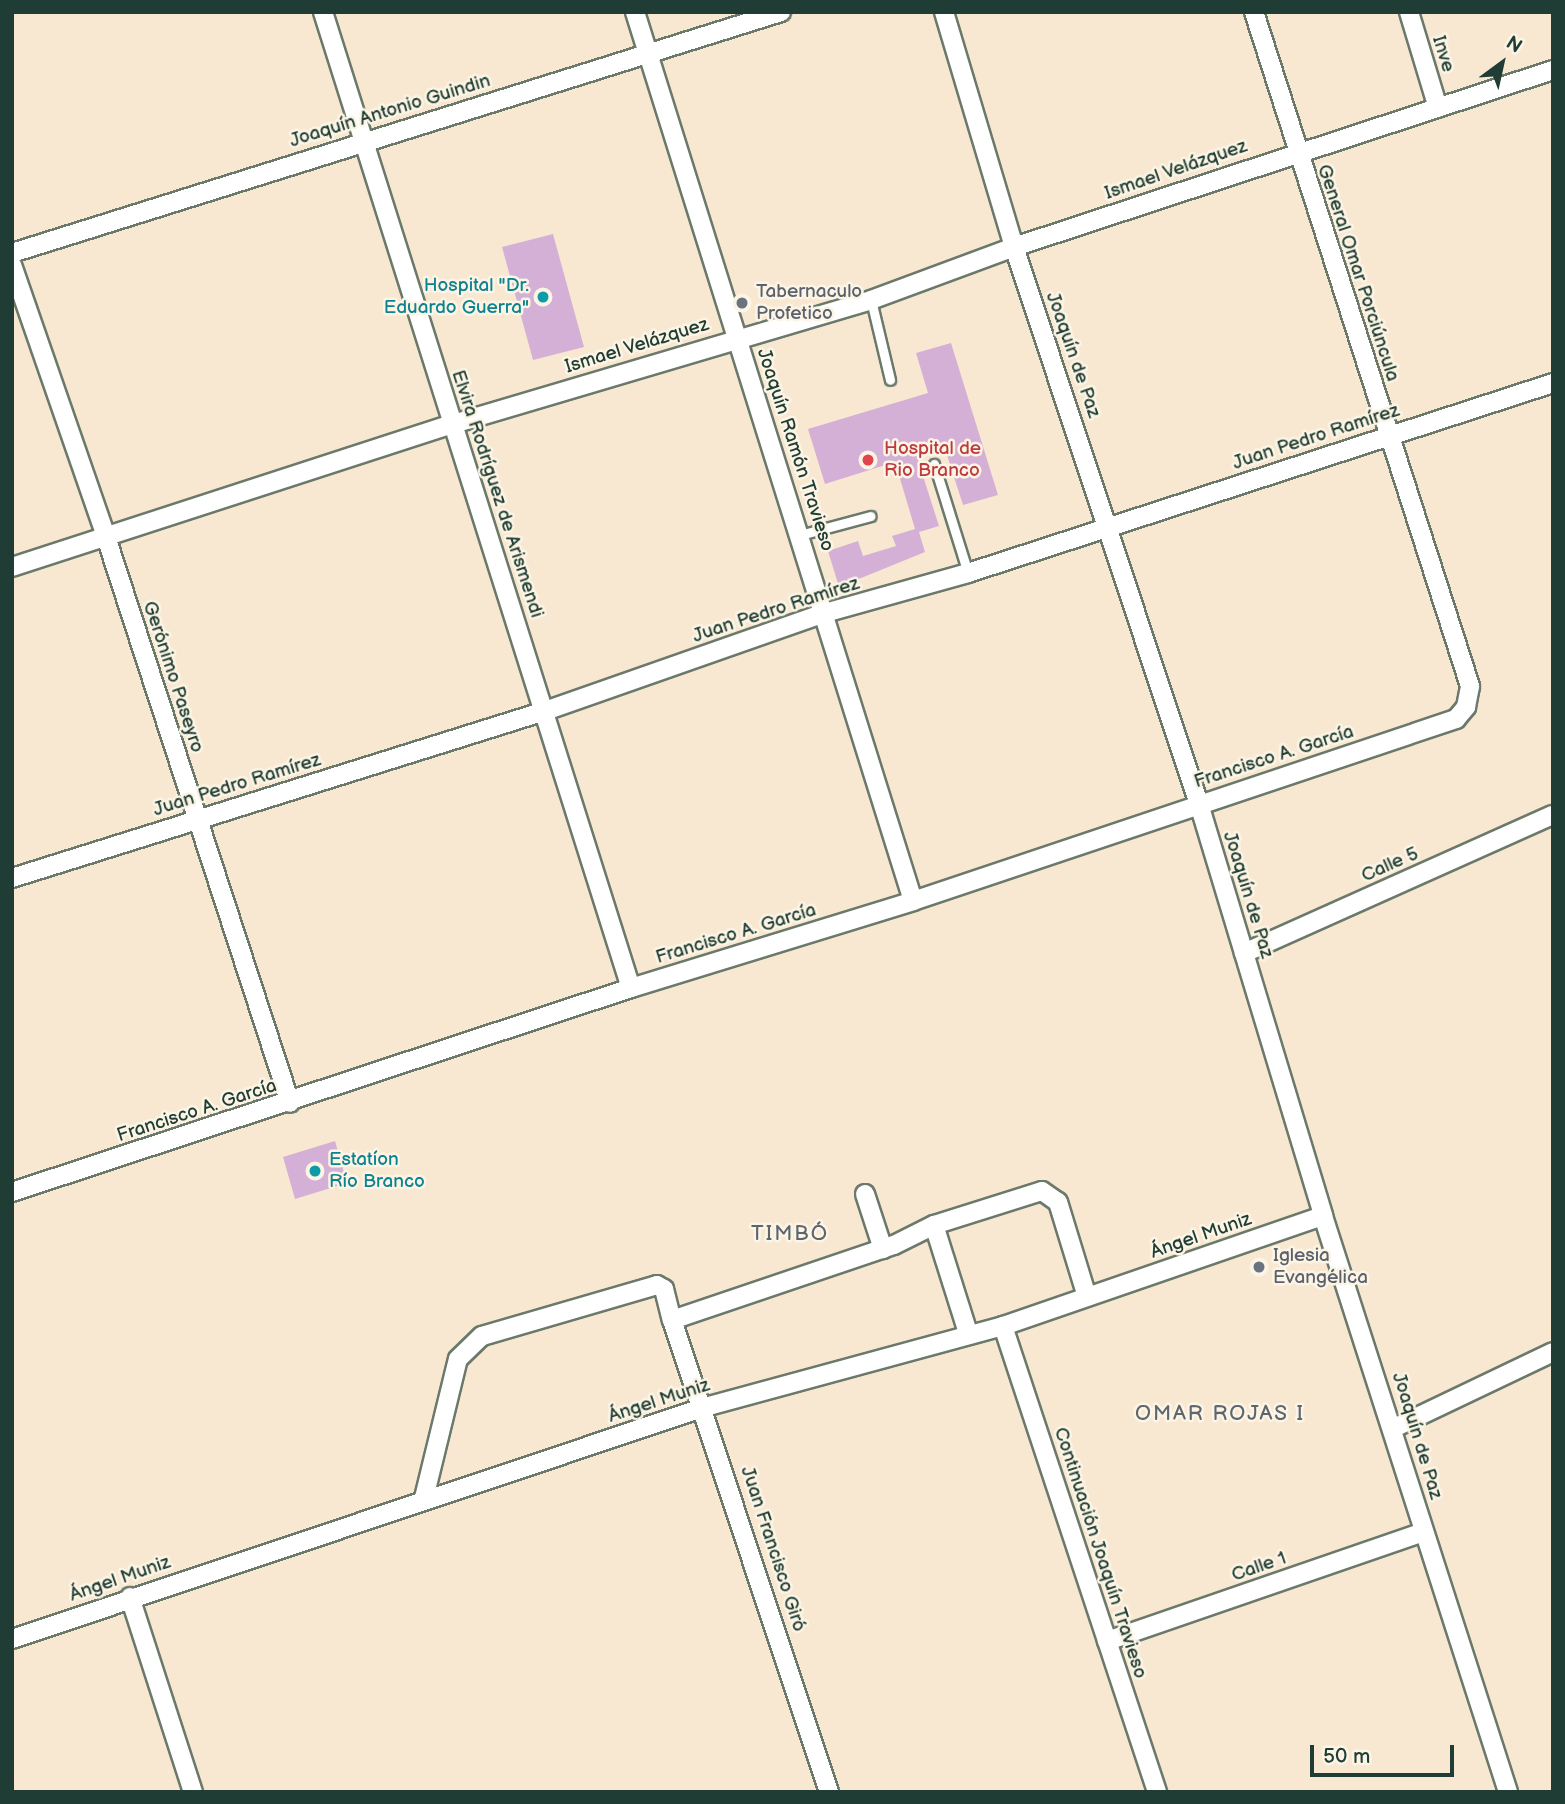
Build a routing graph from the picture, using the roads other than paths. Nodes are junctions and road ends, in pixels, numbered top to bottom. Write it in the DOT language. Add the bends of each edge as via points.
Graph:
graph roads {
  1 [pos="323,12"];
  2 [pos="635,12"];
  3 [pos="781,12"];
  4 [pos="944,12"];
  5 [pos="1254,12"];
  6 [pos="1409,12"];
  7 [pos="649,55"];
  8 [pos="1553,70"];
  9 [pos="1438,108"];
  10 [pos="363,141"];
  11 [pos="1297,152"];
  12 [pos="1014,247"];
  13 [pos="12,253"];
  14 [pos="12,265"];
  15 [pos="871,300"];
  16 [pos="738,338"];
  17 [pos="890,380"];
  18 [pos="1553,383"];
  19 [pos="453,424"];
  20 [pos="1387,436"];
  21 [pos="934,464"];
  22 [pos="871,516"];
  23 [pos="1108,526"];
  24 [pos="800,535"];
  25 [pos="106,537"];
  26 [pos="12,567"];
  27 [pos="968,573"];
  28 [pos="825,613"];
  29 [pos="1466,707"];
  30 [pos="545,711"];
  31 [pos="1199,804"];
  32 [pos="1553,815"];
  33 [pos="197,820"];
  34 [pos="12,878"];
  35 [pos="913,901"];
  36 [pos="1244,953"];
  37 [pos="631,988"];
  38 [pos="290,1103"];
  39 [pos="12,1192"];
  40 [pos="866,1194"];
  41 [pos="1323,1216"];
  42 [pos="934,1225"];
  43 [pos="883,1249"];
  44 [pos="1087,1297"];
  45 [pos="673,1320"];
  46 [pos="1003,1326"];
  47 [pos="968,1333"];
  48 [pos="1553,1353"];
  49 [pos="705,1407"];
  50 [pos="1394,1428"];
  51 [pos="424,1498"];
  52 [pos="1424,1532"];
  53 [pos="131,1597"];
  54 [pos="12,1639"];
  55 [pos="1107,1641"];
  56 [pos="193,1792"];
  57 [pos="829,1792"];
  58 [pos="1157,1792"];
  59 [pos="1508,1792"];
  1 -- 10 [label="street, Elvira Rodríguez de Arismendi"];
  2 -- 7 [label="street, Joaquín Ramón Travieso"];
  3 -- 7 [label="street, Joaquín Antonio Guindin"];
  4 -- 12 [label="street, Joaquín de Paz"];
  5 -- 11 [label="street, General Omar Porciúncula"];
  6 -- 9 [label="street, Inve"];
  7 -- 10 [label="street, Joaquín Antonio Guindin"];
  7 -- 16 [label="street, Joaquín Ramón Travieso"];
  8 -- 9 [label="street, Ismael Velázquez"];
  9 -- 11 [label="street, Ismael Velázquez"];
  10 -- 13 [label="street, Joaquín Antonio Guindin"];
  10 -- 19 [label="street, Elvira Rodríguez de Arismendi"];
  11 -- 12 [label="street, Ismael Velázquez"];
  11 -- 20 [label="street, General Omar Porciúncula"];
  12 -- 15 [label="street, Ismael Velázquez"];
  12 -- 23 [label="street, Joaquín de Paz"];
  14 -- 25 [label="street, Gerónimo Paseyro"];
  15 -- 16 [label="street, Ismael Velázquez"];
  15 -- 17 [label="lane"];
  16 -- 19 [label="street, Ismael Velázquez"];
  16 -- 24 [label="street, Joaquín Ramón Travieso"];
  18 -- 20 [label="street, Juan Pedro Ramírez"];
  19 -- 25 [label="street, Ismael Velázquez"];
  19 -- 30 [label="street, Elvira Rodríguez de Arismendi"];
  20 -- 23 [label="street, Juan Pedro Ramírez"];
  20 -- 29 [label="street, General Omar Porciúncula" via="1470,686"];
  21 -- 27 [label="lane"];
  22 -- 24 [label="lane"];
  23 -- 27 [label="street, Juan Pedro Ramírez"];
  23 -- 31 [label="street, Joaquín de Paz"];
  24 -- 28 [label="street, Joaquín Ramón Travieso"];
  25 -- 26 [label="street, Ismael Velázquez"];
  25 -- 33 [label="street, Gerónimo Paseyro"];
  27 -- 28 [label="street, Juan Pedro Ramírez"];
  28 -- 30 [label="street, Juan Pedro Ramírez"];
  28 -- 35 [label="street, Joaquín Ramón Travieso"];
  29 -- 31 [label="street, Francisco A. García" via="1443,725"];
  30 -- 33 [label="street, Juan Pedro Ramírez"];
  30 -- 37 [label="street, Elvira Rodríguez de Arismendi"];
  31 -- 35 [label="street, Francisco A. García"];
  31 -- 36 [label="street, Joaquín de Paz"];
  32 -- 36 [label="street, Calle 5"];
  33 -- 34 [label="street, Juan Pedro Ramírez"];
  33 -- 38 [label="street, Gerónimo Paseyro"];
  35 -- 37 [label="street, Francisco A. García"];
  36 -- 41 [label="street, Joaquín de Paz"];
  37 -- 38 [label="street, Francisco A. García"];
  38 -- 39 [label="street, Francisco A. García"];
  40 -- 43 [label="street"];
  41 -- 44 [label="street, Ángel Muniz"];
  41 -- 50 [label="street, Joaquín de Paz"];
  42 -- 43 [label="street"];
  42 -- 44 [label="street" via="1042,1191 1058,1202"];
  42 -- 47 [label="street"];
  43 -- 45 [label="street"];
  44 -- 46 [label="street, Ángel Muniz"];
  45 -- 49 [label="street, Juan Francisco Giró"];
  45 -- 51 [label="street, Juan Francisco Giró" via="664,1289 657,1285 482,1336 465,1348 458,1359"];
  46 -- 47 [label="street, Ángel Muniz"];
  46 -- 55 [label="street, Continuación Joaquín Travieso"];
  47 -- 49 [label="street, Ángel Muniz"];
  48 -- 50 [label="street"];
  49 -- 51 [label="street, Ángel Muniz"];
  49 -- 57 [label="street, Juan Francisco Giró"];
  50 -- 52 [label="street, Joaquín de Paz"];
  51 -- 53 [label="street, Ángel Muniz"];
  52 -- 55 [label="street, Calle 1"];
  52 -- 59 [label="street, Joaquín de Paz"];
  53 -- 54 [label="street, Ángel Muniz"];
  53 -- 56 [label="street"];
  55 -- 58 [label="street, Continuación Joaquín Travieso"];
}
